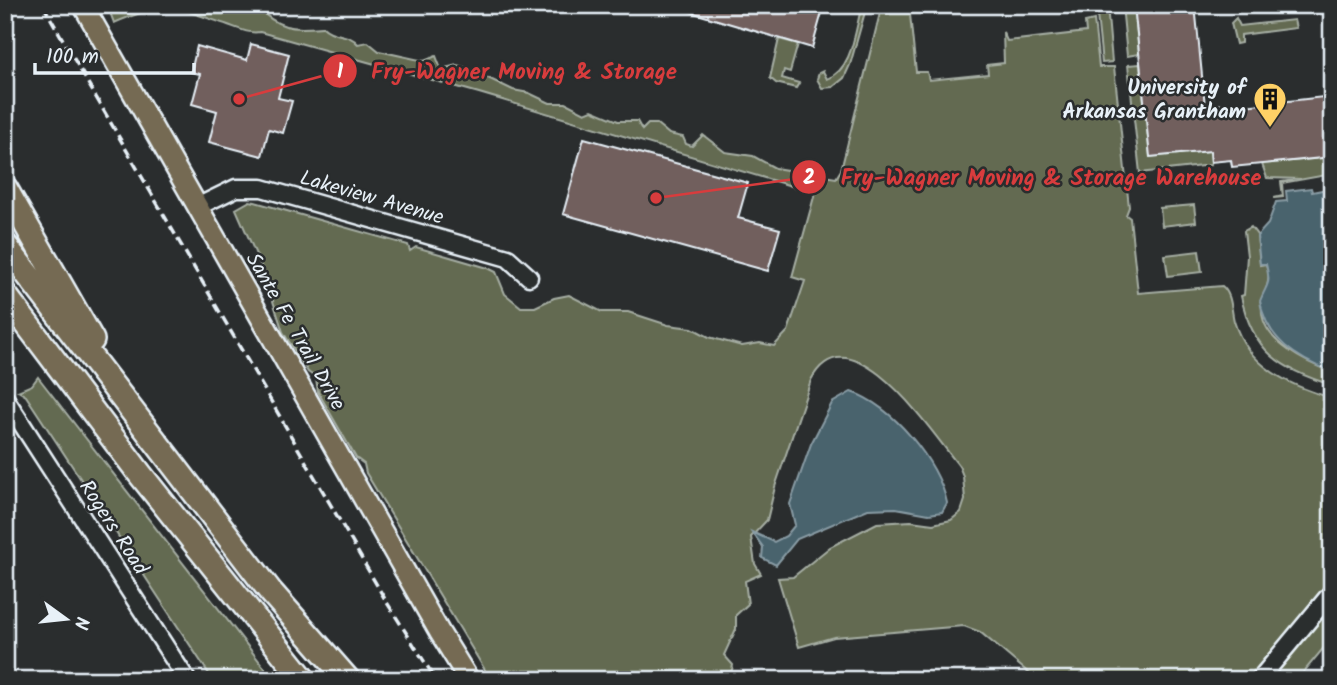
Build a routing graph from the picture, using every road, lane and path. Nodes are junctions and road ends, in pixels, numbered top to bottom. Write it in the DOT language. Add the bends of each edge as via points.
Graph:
graph roads {
  1 [pos="83,5"];
  2 [pos="5,188"];
  3 [pos="199,206"];
  4 [pos="5,245"];
  5 [pos="529,277"];
  6 [pos="9,302"];
  7 [pos="5,398"];
  8 [pos="135,416"];
  9 [pos="1332,592"];
  10 [pos="187,680"];
  11 [pos="304,680"];
  12 [pos="348,680"];
  13 [pos="470,680"];
  14 [pos="1259,680"];
  1 -- 3 [label="main road, Sante Fe Trail Drive"];
  2 -- 8 [label="highway"];
  3 -- 5 [label="street, Lakeview Avenue" via="236,188 262,188 508,258"];
  3 -- 13 [label="main road, Sante Fe Trail Drive"];
  4 -- 8 [label="highway"];
  6 -- 11 [label="highway"];
  7 -- 10 [label="street, Rogers Road"];
  8 -- 12 [label="highway" via="270,591"];
  9 -- 14 [label="street"];
}
